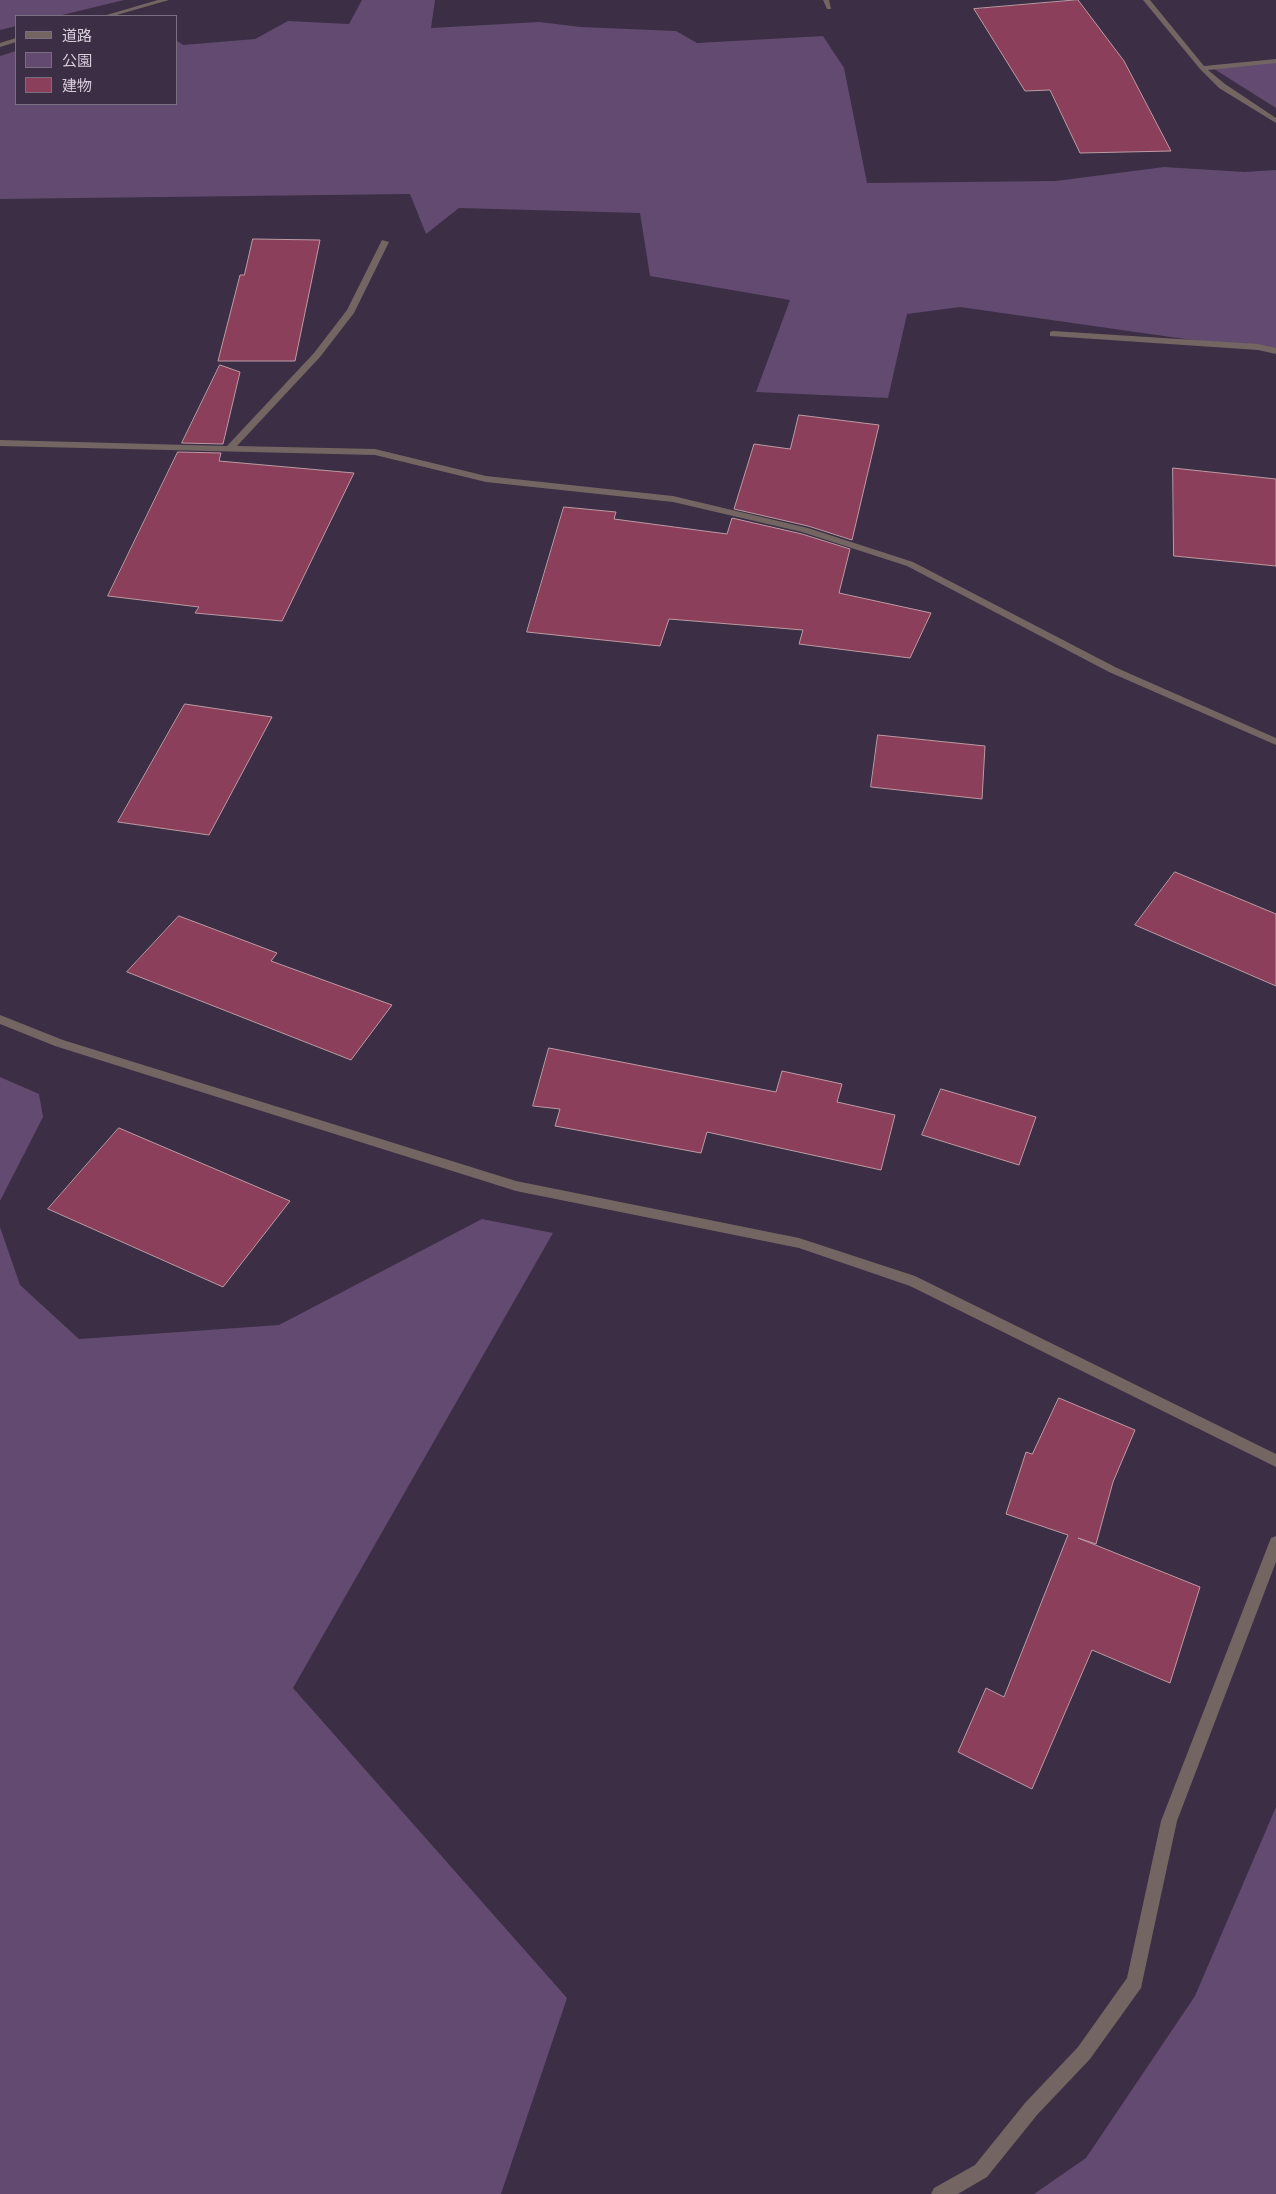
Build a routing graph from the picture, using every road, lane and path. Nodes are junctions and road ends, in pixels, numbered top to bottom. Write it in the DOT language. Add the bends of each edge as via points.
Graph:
graph roads {
  1 [pos="166,0"];
  2 [pos="826,0"];
  3 [pos="1146,0"];
  4 [pos="828,8"];
  5 [pos="110,15"];
  6 [pos="15,40"];
  7 [pos="0,45"];
  8 [pos="1276,61"];
  9 [pos="1202,68"];
  10 [pos="1276,121"];
  11 [pos="385,242"];
  12 [pos="1054,334"];
  13 [pos="1276,351"];
  14 [pos="0,443"];
  15 [pos="230,448"];
  16 [pos="1276,742"];
  17 [pos="0,1019"];
  18 [pos="1276,1461"];
  19 [pos="1276,1543"];
  20 [pos="940,2194"];
  1 -- 5 [label="street"];
  2 -- 4 [label="street"];
  3 -- 9 [label="street"];
  6 -- 7 [label="street"];
  8 -- 9 [label="street"];
  9 -- 10 [label="street" via="1222,86"];
  11 -- 15 [label="street" via="351,311 317,355"];
  12 -- 13 [label="street" via="1258,347"];
  14 -- 15 [label="street"];
  15 -- 16 [label="street" via="375,452 486,479 673,499 805,530 910,564 1113,670"];
  17 -- 18 [label="street" via="59,1043 516,1186 799,1243 916,1282"];
  19 -- 20 [label="street" via="1169,1821 1135,1982 1084,2053 1031,2109 981,2170"];
}
